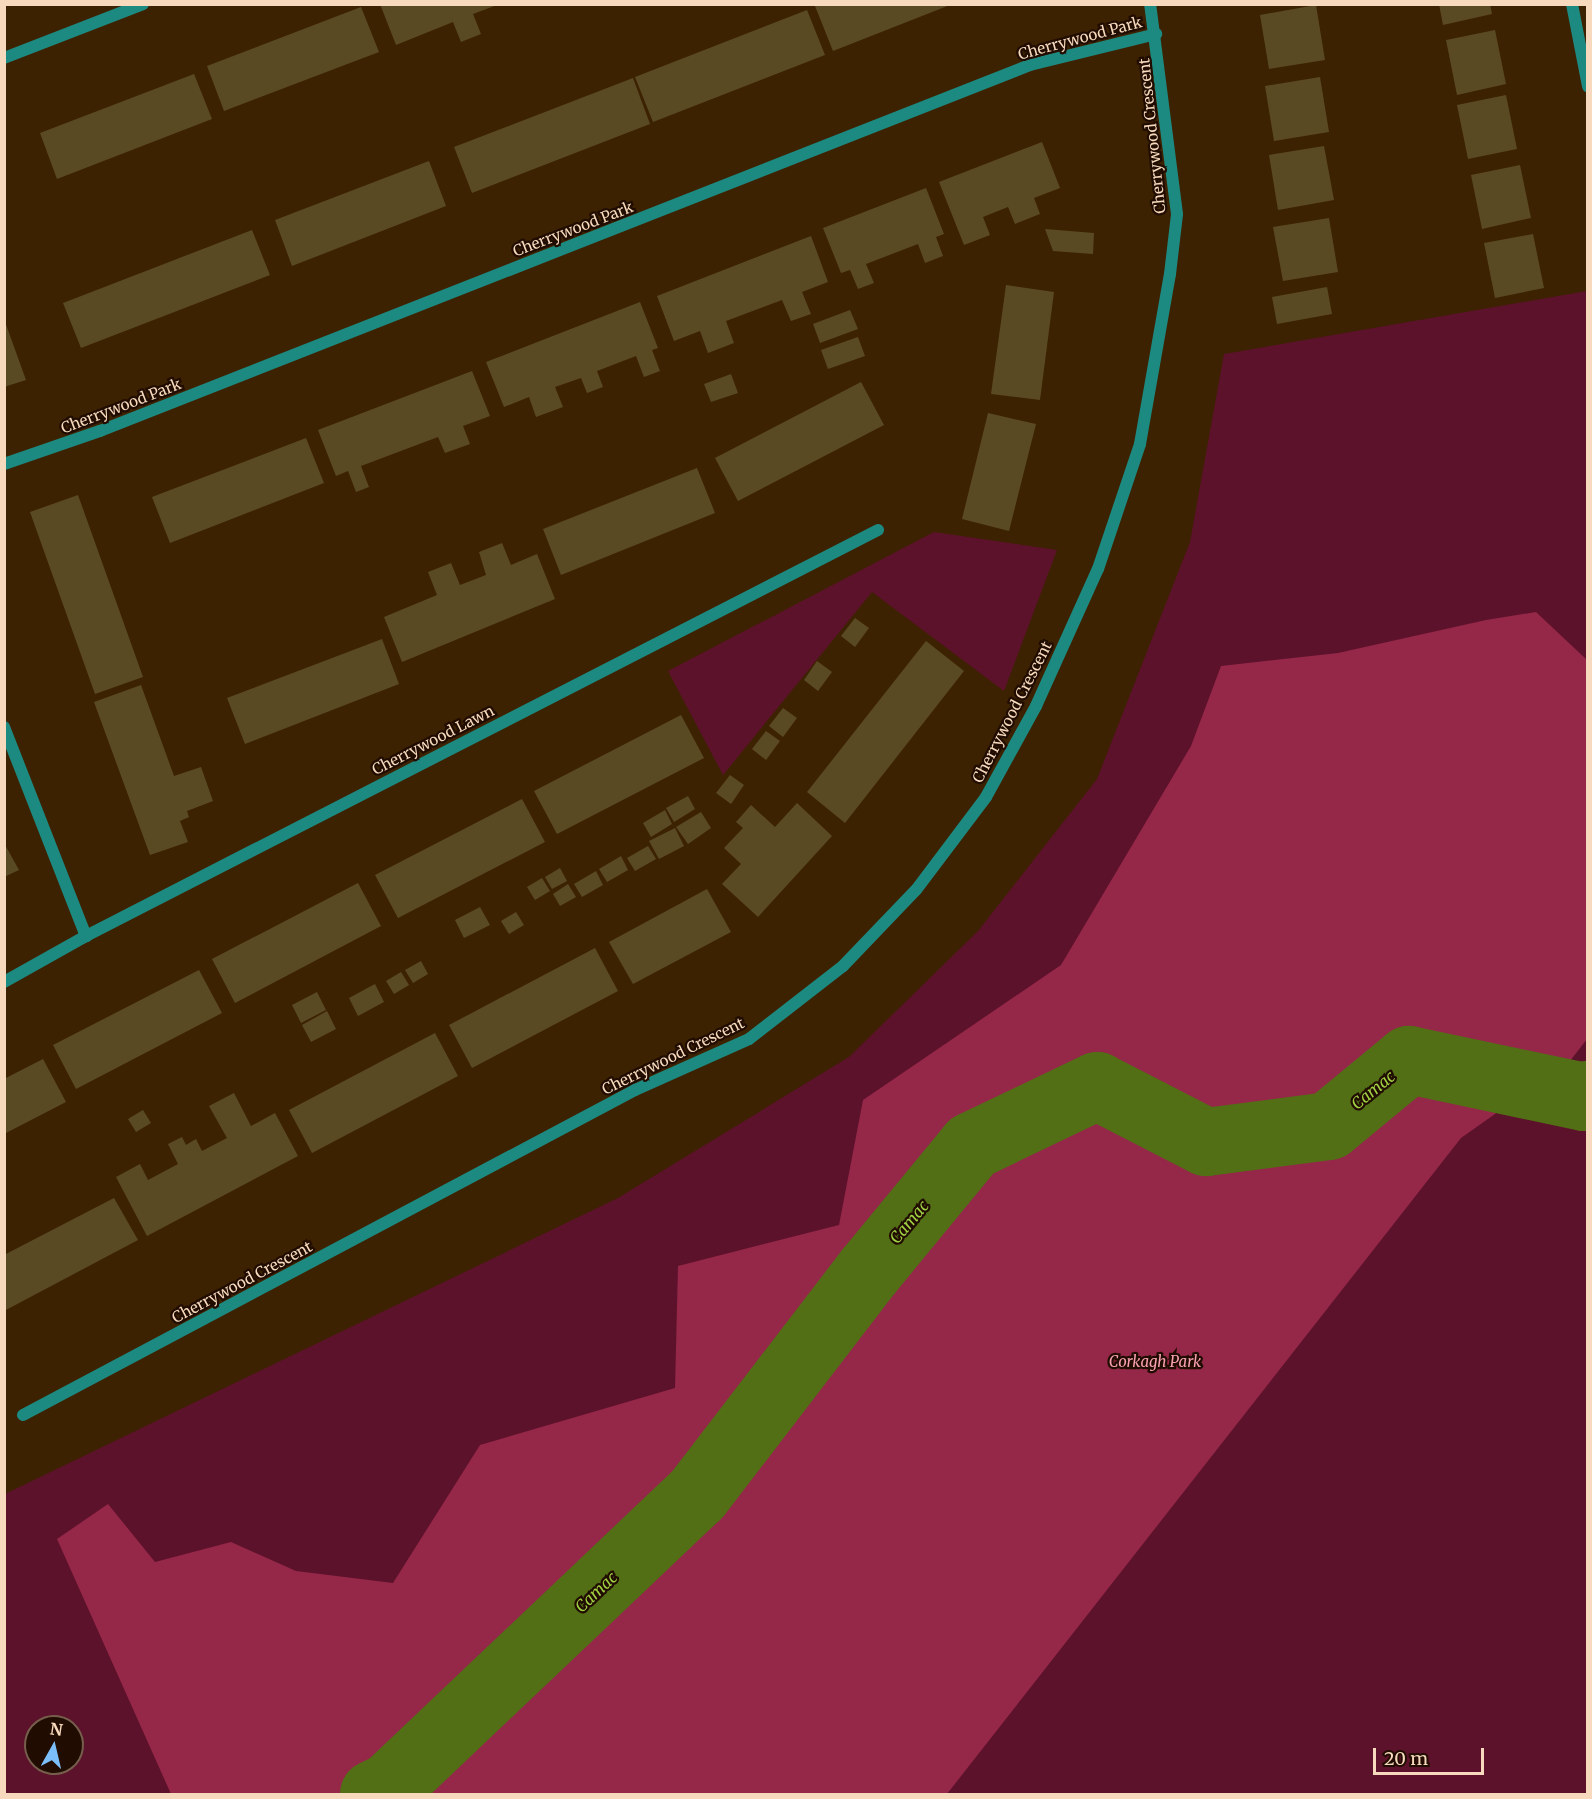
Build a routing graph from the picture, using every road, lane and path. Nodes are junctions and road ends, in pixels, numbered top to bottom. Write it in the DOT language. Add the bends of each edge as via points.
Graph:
graph roads {
  1 [pos="143,4"];
  2 [pos="1150,4"];
  3 [pos="1572,4"];
  4 [pos="1156,34"];
  5 [pos="4,58"];
  6 [pos="1587,86"];
  7 [pos="4,464"];
  8 [pos="878,530"];
  9 [pos="4,728"];
  10 [pos="86,936"];
  11 [pos="4,982"];
  12 [pos="23,1415"];
  1 -- 5 [label="street"];
  2 -- 4 [label="street, Cherrywood Crescent"];
  3 -- 6 [label="street"];
  4 -- 7 [label="street, Cherrywood Park" via="1030,65 100,431"];
  4 -- 12 [label="street, Cherrywood Crescent" via="1177,214 1140,444 1098,569 1036,706 986,797 916,890 843,966 749,1039 634,1090"];
  8 -- 10 [label="street, Cherrywood Lawn"];
  9 -- 10 [label="street"];
  10 -- 11 [label="street, Cherrywood Lawn"];
}
